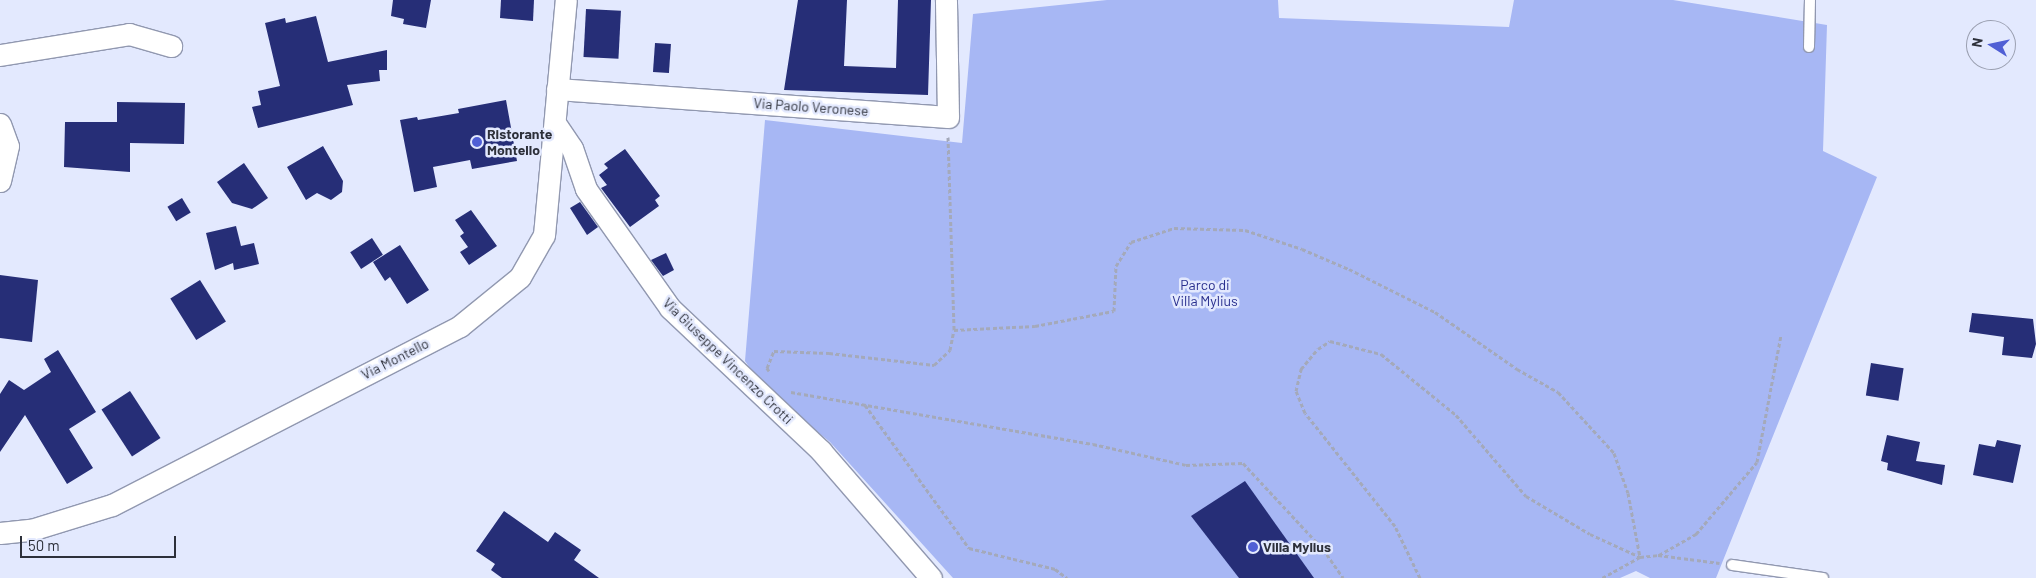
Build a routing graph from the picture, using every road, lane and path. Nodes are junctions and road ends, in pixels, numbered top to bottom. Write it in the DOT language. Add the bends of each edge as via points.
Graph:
graph roads {
  1 [pos="566,0"];
  2 [pos="946,0"];
  3 [pos="1810,0"];
  4 [pos="171,46"];
  5 [pos="1810,47"];
  6 [pos="0,55"];
  7 [pos="557,89"];
  8 [pos="948,117"];
  9 [pos="555,123"];
  10 [pos="0,124"];
  11 [pos="0,181"];
  12 [pos="954,330"];
  13 [pos="1781,335"];
  14 [pos="772,374"];
  15 [pos="787,392"];
  16 [pos="865,405"];
  17 [pos="0,533"];
  18 [pos="1658,555"];
  19 [pos="1640,557"];
  20 [pos="1732,565"];
  21 [pos="931,578"];
  22 [pos="1067,578"];
  23 [pos="1344,578"];
  24 [pos="1420,578"];
  25 [pos="1602,578"];
  26 [pos="1823,578"];
  1 -- 7 [label="street, Via Montello"];
  2 -- 8 [label="street"];
  3 -- 5 [label="lane"];
  4 -- 6 [label="street" via="129,34"];
  7 -- 8 [label="street, Via Paolo Veronese"];
  7 -- 9 [label="street, Via Montello"];
  8 -- 12 [label="path"];
  9 -- 17 [label="street, Via Montello" via="544,235 520,277 460,326 112,505 31,530"];
  9 -- 21 [label="street, Via Giuseppe Vincenzo Crotti" via="572,148 586,188 670,308 821,451"];
  10 -- 11 [label="street" via="8,146"];
  12 -- 14 [label="path" via="950,350 934,365 829,353 774,351 767,368"];
  12 -- 19 [label="path" via="1035,326 1114,311 1116,266 1131,242 1174,228 1245,230 1350,269 1435,312 1517,369 1558,392 1614,453 1628,493"];
  13 -- 18 [label="path" via="1757,462 1696,534"];
  15 -- 16 [label="path"];
  16 -- 22 [label="path" via="969,548 1055,569"];
  16 -- 23 [label="path" via="1093,444 1186,465 1243,463 1323,549"];
  18 -- 19 [label="path"];
  18 -- 20 [label="path"];
  19 -- 24 [label="path" via="1590,534 1526,496 1456,415 1381,354 1330,341 1318,349 1301,369 1296,391 1305,413 1395,526"];
  19 -- 25 [label="path"];
  20 -- 26 [label="lane"];
}
